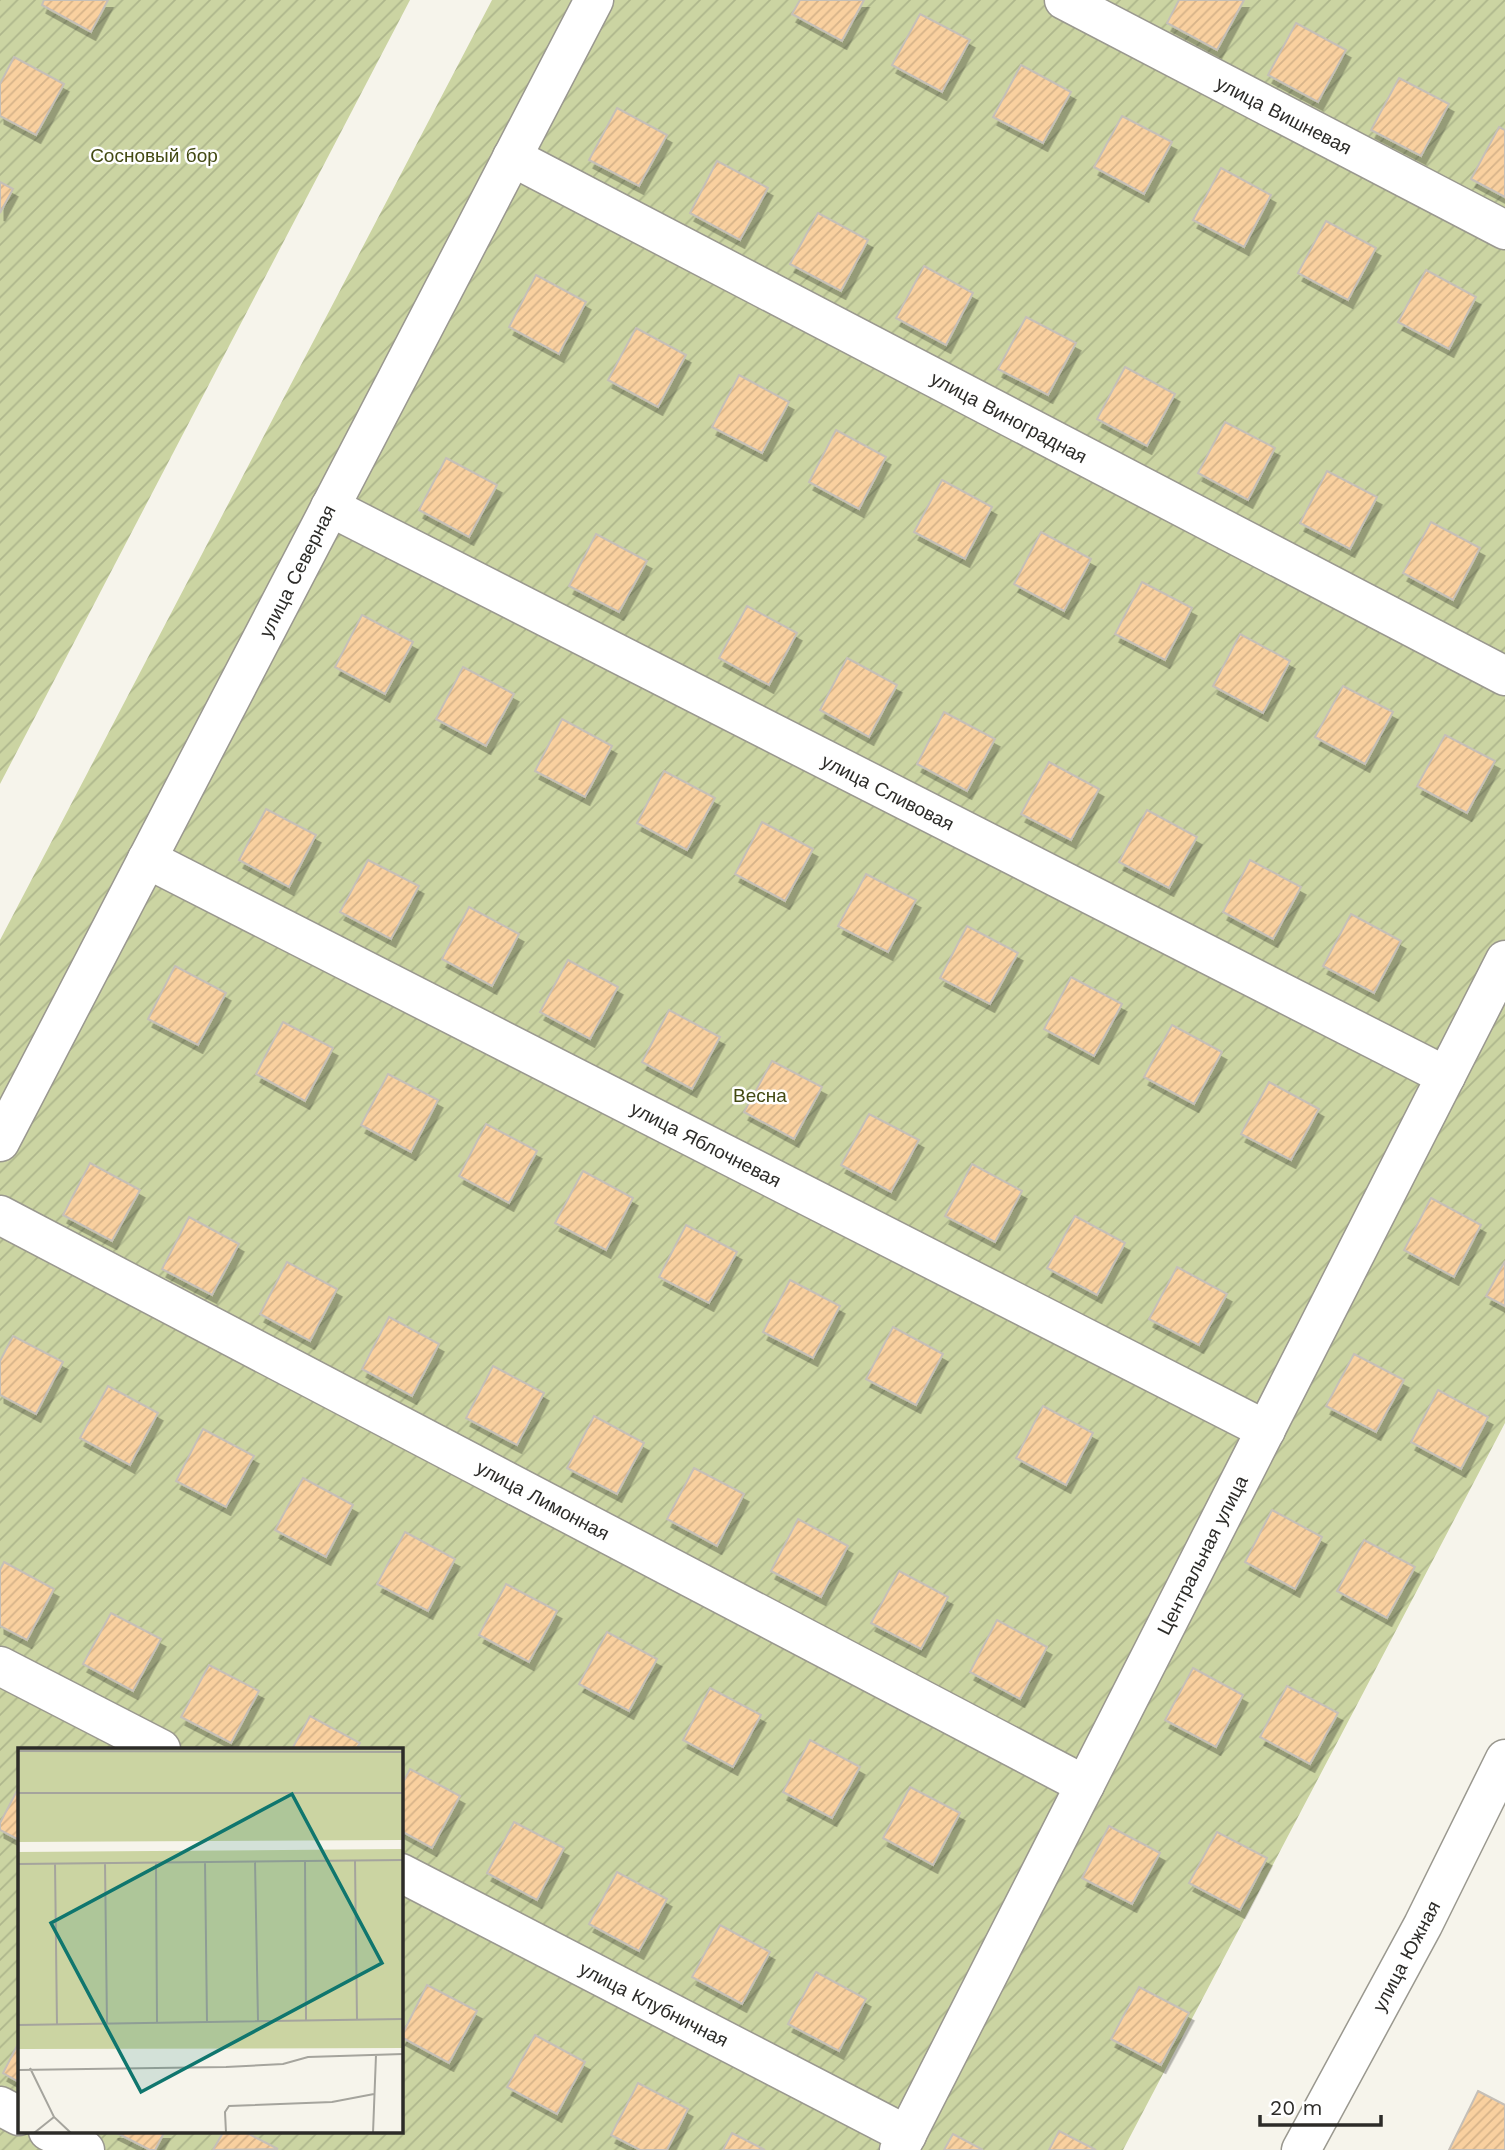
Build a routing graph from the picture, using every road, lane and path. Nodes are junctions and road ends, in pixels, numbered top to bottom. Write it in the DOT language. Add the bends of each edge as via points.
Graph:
graph roads {
  1 [pos="594,0"];
  2 [pos="1064,0"];
  3 [pos="512,157"];
  4 [pos="1505,230"];
  5 [pos="330,508"];
  6 [pos="1505,676"];
  7 [pos="147,859"];
  8 [pos="1505,960"];
  9 [pos="1446,1076"];
  10 [pos="0,1142"];
  11 [pos="0,1215"];
  12 [pos="1266,1430"];
  13 [pos="0,1666"];
  14 [pos="159,1748"];
  15 [pos="1505,1759"];
  16 [pos="1085,1785"];
  17 [pos="402,1874"];
  18 [pos="0,2106"];
  19 [pos="18,2115"];
  20 [pos="50,2132"];
  21 [pos="903,2142"];
  22 [pos="85,2150"];
  23 [pos="1301,2150"];
  1 -- 3 [label="street, улица Северная"];
  2 -- 4 [label="street, улица Вишневая"];
  3 -- 5 [label="street, улица Северная"];
  3 -- 6 [label="street, улица Виноградная"];
  5 -- 7 [label="street, улица Северная"];
  5 -- 9 [label="street, улица Сливовая"];
  7 -- 10 [label="street, улица Северная"];
  7 -- 12 [label="street, улица Яблочневая"];
  8 -- 9 [label="street, Центральная улица"];
  9 -- 12 [label="street, Центральная улица"];
  11 -- 16 [label="street, улица Лимонная"];
  12 -- 16 [label="street, Центральная улица"];
  13 -- 14 [label="street"];
  15 -- 23 [label="street, улица Южная" via="1423,1925"];
  16 -- 21 [label="street, Центральная улица"];
  17 -- 21 [label="street, улица Клубничная"];
  18 -- 19 [label="street"];
  20 -- 22 [label="street"];
}
